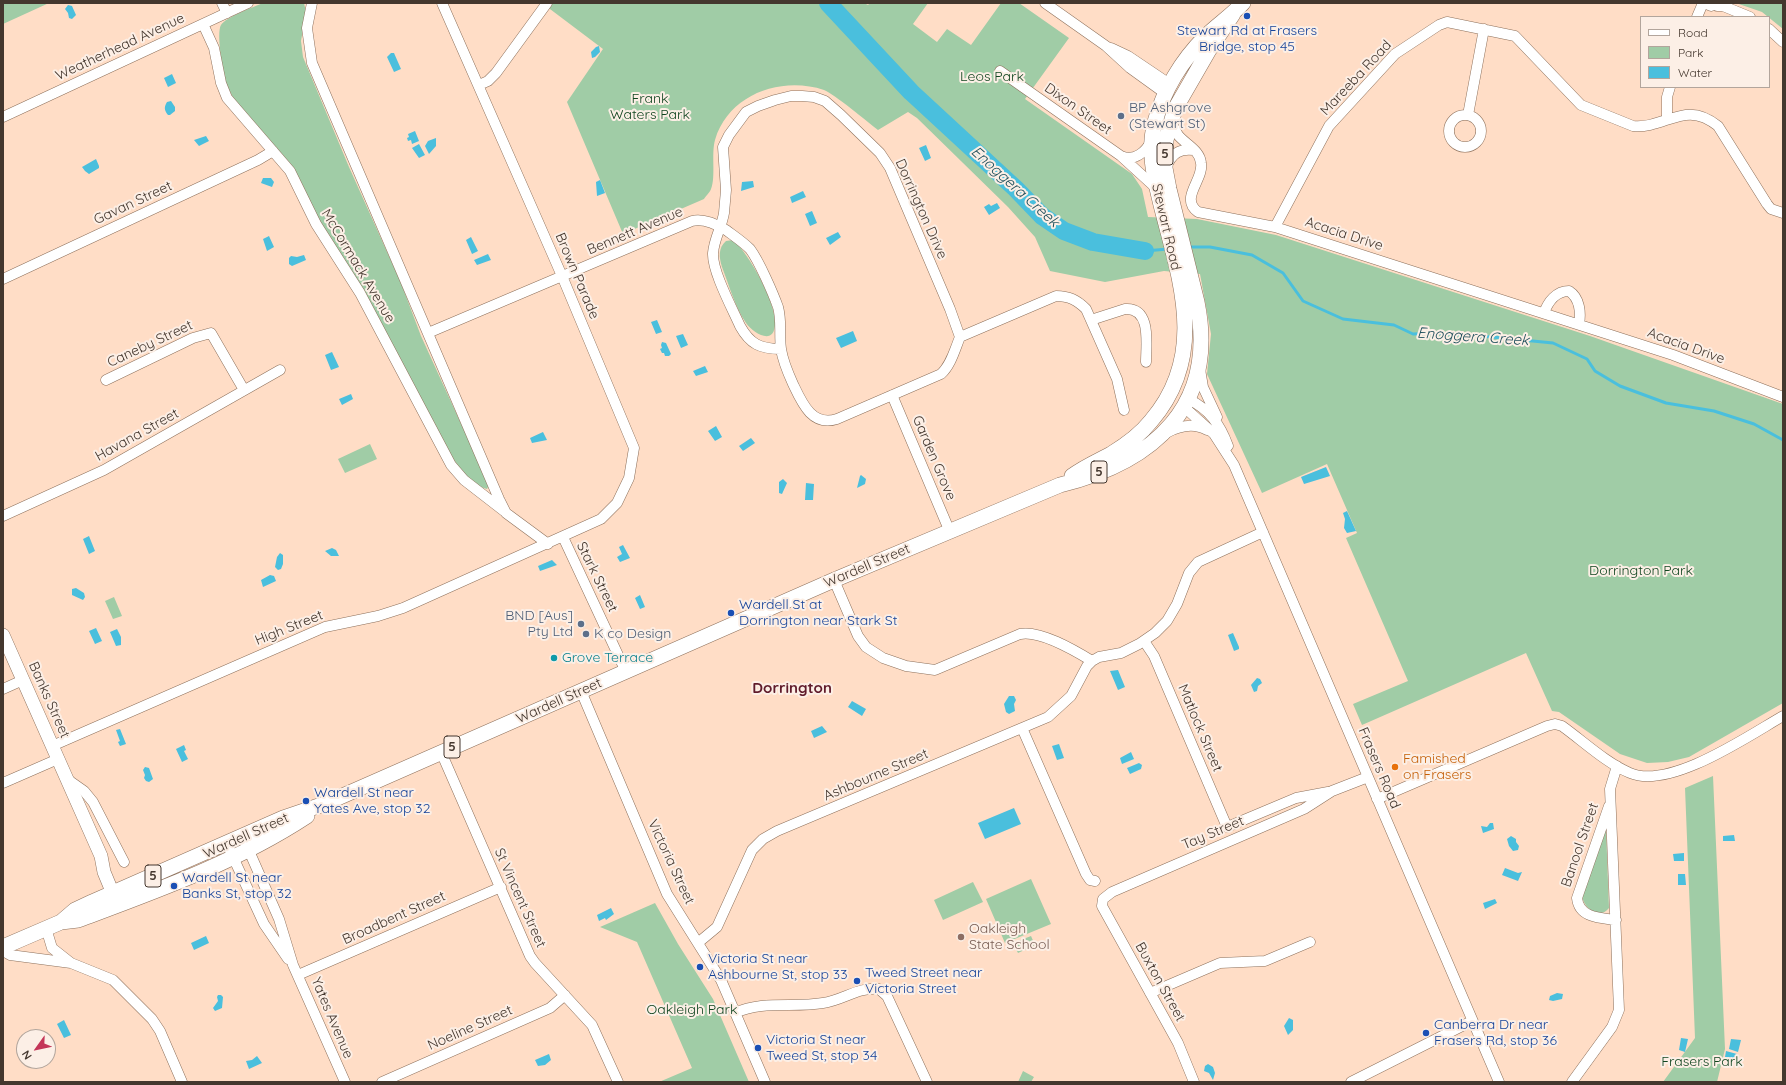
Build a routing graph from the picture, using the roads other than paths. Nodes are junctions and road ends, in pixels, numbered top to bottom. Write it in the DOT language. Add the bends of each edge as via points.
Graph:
graph roads {
  1 [pos="222,3"];
  2 [pos="248,3"];
  3 [pos="312,3"];
  4 [pos="442,3"];
  5 [pos="547,3"];
  6 [pos="1045,3"];
  7 [pos="1703,3"];
  8 [pos="1720,4"];
  9 [pos="1238,8"];
  10 [pos="227,13"];
  11 [pos="1697,16"];
  12 [pos="1748,16"];
  13 [pos="203,24"];
  14 [pos="1484,30"];
  15 [pos="1770,30"];
  16 [pos="1783,42"];
  17 [pos="1000,71"];
  18 [pos="479,85"];
  19 [pos="1670,88"];
  20 [pos="1168,89"];
  21 [pos="1182,96"];
  22 [pos="1468,115"];
  23 [pos="3,117"];
  24 [pos="1667,118"];
  25 [pos="1170,121"];
  26 [pos="1152,138"];
  27 [pos="1194,150"];
  28 [pos="273,151"];
  29 [pos="1121,156"];
  30 [pos="1165,168"];
  31 [pos="1157,190"];
  32 [pos="1169,213"];
  33 [pos="1783,213"];
  34 [pos="720,227"];
  35 [pos="1275,227"];
  36 [pos="562,276"];
  37 [pos="3,279"];
  38 [pos="1187,287"];
  39 [pos="1544,314"];
  40 [pos="1091,320"];
  41 [pos="1579,324"];
  42 [pos="428,334"];
  43 [pos="960,337"];
  44 [pos="781,349"];
  45 [pos="1200,359"];
  46 [pos="1146,362"];
  47 [pos="280,370"];
  48 [pos="106,380"];
  49 [pos="244,390"];
  50 [pos="1170,393"];
  51 [pos="892,395"];
  52 [pos="1783,397"];
  53 [pos="1186,403"];
  54 [pos="1124,410"];
  55 [pos="1221,429"];
  56 [pos="1161,436"];
  57 [pos="1222,444"];
  58 [pos="1234,465"];
  59 [pos="1060,485"];
  60 [pos="506,513"];
  61 [pos="3,516"];
  62 [pos="950,532"];
  63 [pos="1263,532"];
  64 [pos="563,537"];
  65 [pos="548,544"];
  66 [pos="834,580"];
  67 [pos="3,635"];
  68 [pos="1144,641"];
  69 [pos="1092,661"];
  70 [pos="626,672"];
  71 [pos="23,680"];
  72 [pos="3,689"];
  73 [pos="580,691"];
  74 [pos="1782,721"];
  75 [pos="1022,728"];
  76 [pos="52,746"];
  77 [pos="441,752"];
  78 [pos="58,759"];
  79 [pos="1617,766"];
  80 [pos="1368,777"];
  81 [pos="66,779"];
  82 [pos="3,783"];
  83 [pos="1332,791"];
  84 [pos="1377,799"];
  85 [pos="1611,800"];
  86 [pos="1227,827"];
  87 [pos="245,843"];
  88 [pos="230,850"];
  89 [pos="124,862"];
  90 [pos="1094,881"];
  91 [pos="500,887"];
  92 [pos="120,897"];
  93 [pos="1104,897"];
  94 [pos="1616,920"];
  95 [pos="46,928"];
  96 [pos="699,942"];
  97 [pos="1310,942"];
  98 [pos="3,947"];
  99 [pos="3,951"];
  100 [pos="71,962"];
  101 [pos="293,965"];
  102 [pos="298,975"];
  103 [pos="1150,993"];
  104 [pos="565,995"];
  105 [pos="735,1013"];
  106 [pos="1472,1021"];
  107 [pos="182,1082"];
  108 [pos="344,1082"];
  109 [pos="382,1082"];
  110 [pos="618,1082"];
  111 [pos="765,1082"];
  112 [pos="926,1082"];
  113 [pos="1194,1082"];
  114 [pos="1351,1082"];
  115 [pos="1499,1082"];
  116 [pos="1572,1082"];
  1 -- 10 [label="street"];
  2 -- 10 [label="street, Weatherhead Avenue"];
  3 -- 42 [label="street" via="307,28 312,63"];
  4 -- 18 [label="street, Brown Parade"];
  5 -- 18 [label="street" via="496,73"];
  6 -- 20 [label="street" via="1106,46 1130,68"];
  7 -- 8 [label="street" via="1709,6"];
  7 -- 11 [label="street"];
  8 -- 12 [label="street"];
  9 -- 20 [label="highway, Stewart Road / 5" via="1195,48"];
  9 -- 21 [label="highway, Stewart Road / 5"];
  10 -- 13 [label="street, Weatherhead Avenue"];
  13 -- 23 [label="street, Weatherhead Avenue"];
  13 -- 28 [label="street, McCormack Avenue" via="214,48 221,83 227,98"];
  14 -- 22 [label="street"];
  14 -- 24 [label="street, Mareeba Road" via="1517,38 1581,105 1633,126 1642,127"];
  14 -- 35 [label="street, Mareeba Road" via="1451,22 1444,23 1395,54 1329,126"];
  15 -- 16 [label="street"];
  17 -- 29 [label="street, Dixon Street"];
  18 -- 36 [label="street, Brown Parade"];
  19 -- 24 [label="street"];
  20 -- 21 [label="highway"];
  20 -- 26 [label="highway, Stewart Road / 5" via="1155,122"];
  21 -- 25 [label="highway, Stewart Road / 5"];
  24 -- 33 [label="street, Mareeba Road" via="1696,114 1718,126 1767,204 1771,209"];
  25 -- 27 [label="street, Acacia Drive" via="1178,135"];
  25 -- 30 [label="highway, Stewart Road / 5"];
  26 -- 29 [label="street" via="1148,147 1136,157"];
  26 -- 31 [label="highway, Stewart Road / 5" via="1152,160"];
  27 -- 30 [label="street" via="1178,151"];
  27 -- 35 [label="street, Acacia Drive" via="1200,157 1202,167 1191,195 1194,208 1202,213"];
  28 -- 37 [label="street, Gavan Street"];
  28 -- 60 [label="street, McCormack Avenue" via="290,171 316,224 360,293 451,465 466,482"];
  29 -- 31 [label="street, Dixon Street"];
  30 -- 32 [label="highway, Stewart Road / 5"];
  31 -- 32 [label="highway, Stewart Road / 5"];
  32 -- 38 [label="highway, Stewart Road / 5"];
  34 -- 36 [label="street, Bennett Avenue" via="702,220 692,221"];
  34 -- 43 [label="street, Dorrington Drive" via="724,215 726,190 723,147 746,112 791,96 814,97 825,101 875,149 890,168"];
  34 -- 44 [label="street" via="745,244 757,261 779,309"];
  34 -- 44 [label="street, Dorrington Drive" via="714,250 714,262 740,326 759,346"];
  35 -- 39 [label="street, Acacia Drive"];
  36 -- 42 [label="street, Bennett Avenue"];
  36 -- 64 [label="street, Brown Parade" via="634,448 629,478 617,503 601,519"];
  38 -- 45 [label="highway, Stewart Road / 5" via="1200,324"];
  38 -- 50 [label="highway, Stewart Road / 5" via="1186,334 1179,373"];
  39 -- 41 [label="street, Acacia Drive"];
  39 -- 41 [label="street" via="1554,297 1569,291 1578,304"];
  40 -- 43 [label="street" via="1086,309 1077,300 1056,296"];
  40 -- 46 [label="street" via="1122,310 1130,309 1137,312 1146,325"];
  40 -- 54 [label="street" via="1117,379"];
  41 -- 52 [label="street, Acacia Drive" via="1673,355"];
  42 -- 60 [label="street"];
  43 -- 51 [label="street" via="946,370"];
  44 -- 51 [label="street" via="801,401 807,411 817,419 834,420"];
  45 -- 53 [label="highway, Stewart Road / 5"];
  45 -- 55 [label="street" via="1202,384"];
  47 -- 49 [label="street, Havana Street"];
  48 -- 49 [label="street, Caneby Street" via="193,338 211,333"];
  49 -- 61 [label="street, Havana Street" via="104,470"];
  50 -- 53 [label="highway"];
  50 -- 59 [label="highway, Wardell Street / 5" via="1157,414 1138,435 1112,453 1077,471"];
  51 -- 62 [label="street, Garden Grove"];
  53 -- 55 [label="street, Frasers Road" via="1208,412"];
  53 -- 56 [label="highway, Wardell Street / 5"];
  53 -- 57 [label="street, Frasers Road"];
  55 -- 58 [label="street, Frasers Road"];
  56 -- 57 [label="street, Frasers Road" via="1177,428 1194,426 1206,430"];
  56 -- 59 [label="highway, Wardell Street / 5" via="1120,464 1081,480"];
  57 -- 58 [label="street, Frasers Road"];
  58 -- 63 [label="street, Frasers Road"];
  59 -- 62 [label="highway, Wardell Street / 5"];
  60 -- 65 [label="street, McCormack Avenue"];
  62 -- 66 [label="highway, Wardell Street / 5"];
  63 -- 68 [label="street" via="1198,562 1189,573 1177,604 1167,621"];
  63 -- 80 [label="street, Frasers Road"];
  64 -- 65 [label="street, High Street"];
  64 -- 70 [label="street, Stark Street"];
  65 -- 76 [label="street, High Street" via="403,608 325,627"];
  66 -- 69 [label="street" via="858,636 866,647 883,658 906,666 934,670 1028,632 1038,634"];
  66 -- 70 [label="highway, Wardell Street / 5"];
  67 -- 71 [label="main road, Banks Street"];
  68 -- 69 [label="street" via="1121,653"];
  68 -- 86 [label="street, Matlock Street" via="1154,656"];
  69 -- 75 [label="street, Ashbourne Street" via="1071,696 1060,708 1048,717"];
  70 -- 73 [label="highway, Wardell Street / 5"];
  71 -- 72 [label="street"];
  71 -- 76 [label="main road, Banks Street"];
  73 -- 77 [label="highway, Wardell Street / 5"];
  73 -- 96 [label="street, Victoria Street" via="667,894"];
  74 -- 79 [label="street" via="1696,764 1671,773 1649,776 1631,774"];
  75 -- 90 [label="street" via="1086,874"];
  75 -- 96 [label="street, Ashbourne Street" via="763,839 752,850 717,927"];
  76 -- 78 [label="main road, Banks Street"];
  77 -- 87 [label="highway, Wardell Street / 5" via="324,804 288,828"];
  77 -- 91 [label="street, St Vincent Street"];
  78 -- 81 [label="main road, Banks Street"];
  78 -- 82 [label="street"];
  79 -- 84 [label="street" via="1562,726 1551,725"];
  79 -- 85 [label="street, Banool Street" via="1612,780"];
  80 -- 83 [label="street, Tay Street"];
  80 -- 84 [label="street, Frasers Road"];
  81 -- 89 [label="street" via="84,791 94,802"];
  81 -- 92 [label="main road, Banks Street" via="101,856 104,872"];
  83 -- 86 [label="street, Tay Street" via="1296,798"];
  83 -- 93 [label="street, Tay Street" via="1304,809"];
  84 -- 106 [label="street, Frasers Road"];
  85 -- 94 [label="street, Banool Street"];
  85 -- 94 [label="street, Banool Street" via="1577,898 1578,905 1588,915"];
  87 -- 88 [label="highway, Wardell Street / 5"];
  87 -- 101 [label="street, Yates Avenue" via="279,919"];
  88 -- 92 [label="highway, Wardell Street / 5" via="196,873"];
  88 -- 101 [label="street, Yates Avenue" via="268,932"];
  91 -- 102 [label="street, Broadbent Street"];
  91 -- 104 [label="street, St Vincent Street" via="532,960"];
  92 -- 95 [label="highway, Wardell Street / 5" via="74,910 60,922"];
  93 -- 103 [label="street, Buxton Street" via="1102,906"];
  94 -- 116 [label="street, Banool Street" via="1618,1013 1609,1031"];
  95 -- 98 [label="highway, Wardell Street / 5"];
  95 -- 100 [label="street" via="52,948"];
  96 -- 105 [label="street, Victoria Street" via="721,980"];
  97 -- 103 [label="street" via="1265,961 1220,963"];
  99 -- 100 [label="street" via="10,955"];
  100 -- 107 [label="street" via="113,980 148,1014 160,1032"];
  101 -- 102 [label="street, Yates Avenue"];
  102 -- 108 [label="street, Yates Avenue"];
  103 -- 113 [label="street, Buxton Street" via="1178,1043"];
  104 -- 109 [label="street, Noeline Street" via="550,1008"];
  104 -- 110 [label="street, St Vincent Street" via="594,1028"];
  105 -- 111 [label="street, Victoria Street"];
  105 -- 112 [label="street" via="753,1007 823,1003 860,989 879,989 887,996"];
  106 -- 114 [label="street"];
  106 -- 115 [label="street, Frasers Road"];
}
